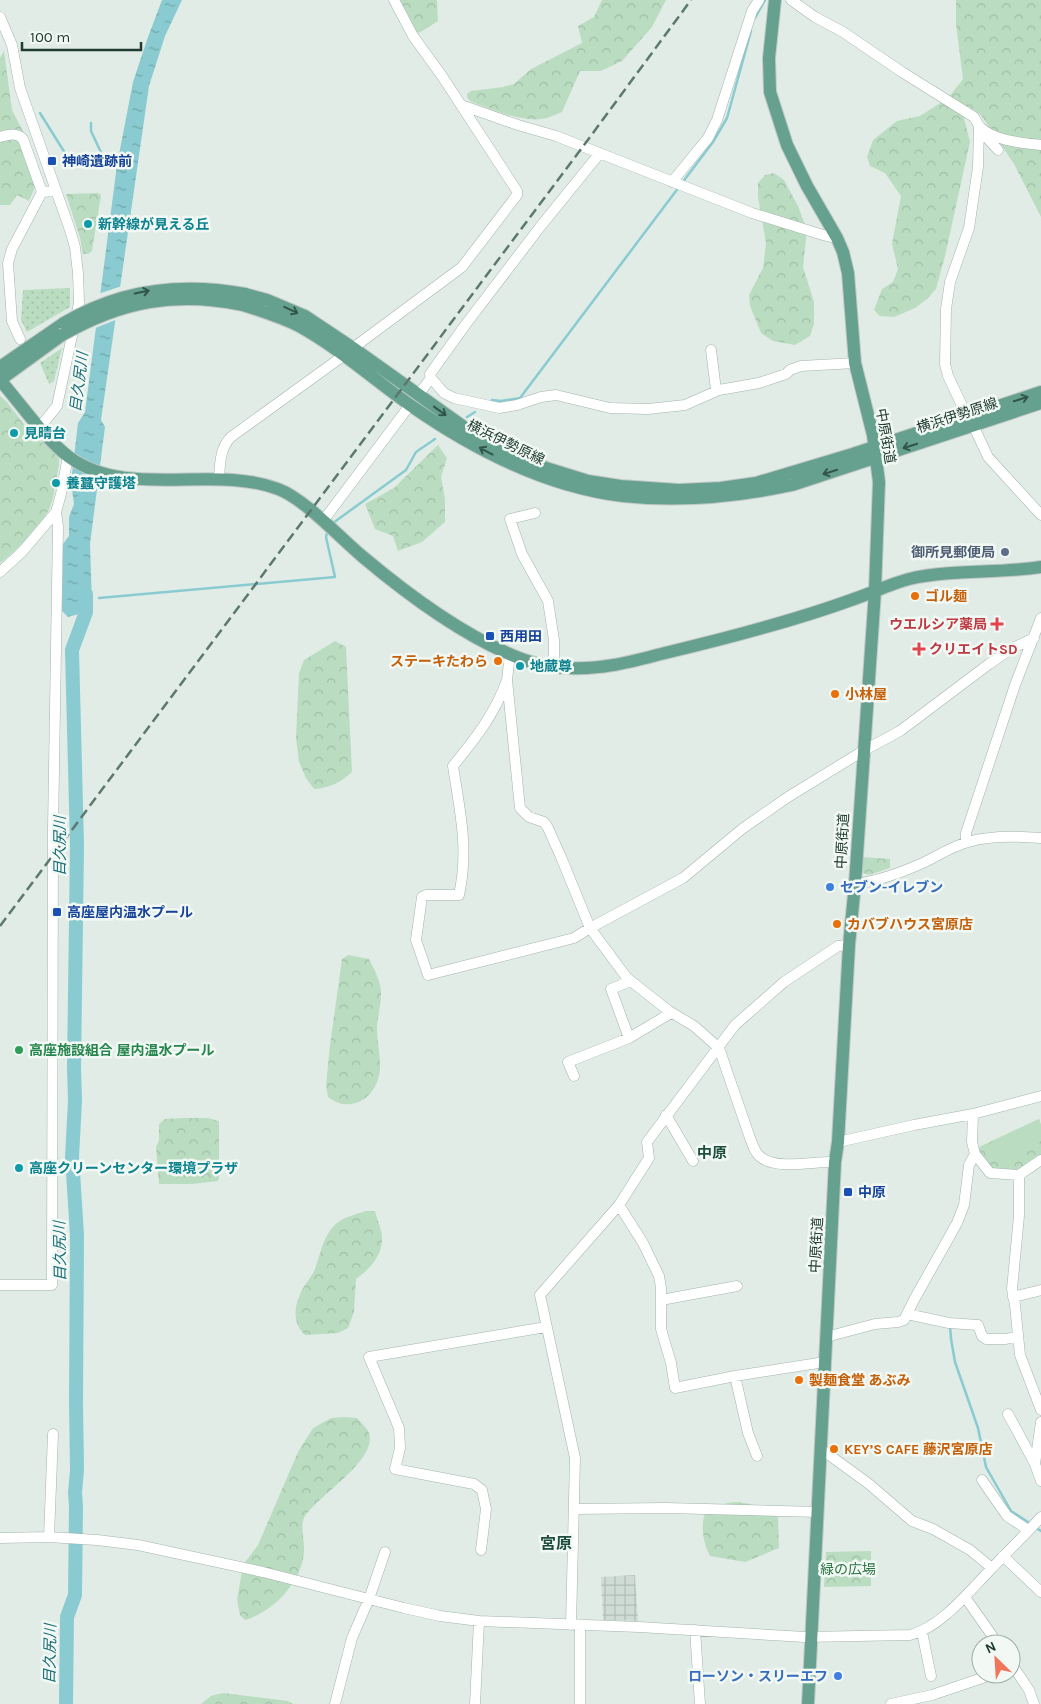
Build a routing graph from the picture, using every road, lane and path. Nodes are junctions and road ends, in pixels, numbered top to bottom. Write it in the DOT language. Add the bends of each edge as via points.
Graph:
graph roads {
  1 [pos="394,0"];
  2 [pos="758,0"];
  3 [pos="775,0"];
  4 [pos="791,0"];
  5 [pos="0,17"];
  6 [pos="461,105"];
  7 [pos="979,127"];
  8 [pos="0,137"];
  9 [pos="1041,145"];
  10 [pos="998,150"];
  11 [pos="600,153"];
  12 [pos="676,184"];
  13 [pos="56,191"];
  14 [pos="42,192"];
  15 [pos="837,238"];
  16 [pos="63,329"];
  17 [pos="20,339"];
  18 [pos="711,350"];
  19 [pos="348,352"];
  20 [pos="855,363"];
  21 [pos="0,367"];
  22 [pos="431,378"];
  23 [pos="0,380"];
  24 [pos="716,390"];
  25 [pos="1041,392"];
  26 [pos="418,395"];
  27 [pos="1041,403"];
  28 [pos="410,405"];
  29 [pos="970,421"];
  30 [pos="40,427"];
  31 [pos="876,452"];
  32 [pos="68,456"];
  33 [pos="219,479"];
  34 [pos="56,512"];
  35 [pos="535,514"];
  36 [pos="1041,515"];
  37 [pos="328,526"];
  38 [pos="1041,567"];
  39 [pos="0,572"];
  40 [pos="875,591"];
  41 [pos="1041,618"];
  42 [pos="1034,638"];
  43 [pos="510,654"];
  44 [pos="554,667"];
  45 [pos="507,680"];
  46 [pos="863,751"];
  47 [pos="1041,838"];
  48 [pos="966,842"];
  49 [pos="855,884"];
  50 [pos="590,928"];
  51 [pos="849,945"];
  52 [pos="631,980"];
  53 [pos="671,1013"];
  54 [pos="630,1038"];
  55 [pos="719,1048"];
  56 [pos="574,1076"];
  57 [pos="1041,1096"];
  58 [pos="973,1114"];
  59 [pos="666,1115"];
  60 [pos="838,1142"];
  61 [pos="975,1154"];
  62 [pos="1041,1160"];
  63 [pos="693,1161"];
  64 [pos="835,1162"];
  65 [pos="1019,1175"];
  66 [pos="619,1205"];
  67 [pos="0,1285"];
  68 [pos="737,1286"];
  69 [pos="1041,1290"];
  70 [pos="1013,1297"];
  71 [pos="661,1300"];
  72 [pos="907,1314"];
  73 [pos="546,1327"];
  74 [pos="1018,1336"];
  75 [pos="826,1337"];
  76 [pos="825,1362"];
  77 [pos="735,1376"];
  78 [pos="1041,1410"];
  79 [pos="1008,1414"];
  80 [pos="1041,1422"];
  81 [pos="53,1434"];
  82 [pos="821,1449"];
  83 [pos="756,1456"];
  84 [pos="1035,1464"];
  85 [pos="982,1480"];
  86 [pos="1041,1481"];
  87 [pos="574,1509"];
  88 [pos="818,1512"];
  89 [pos="1036,1522"];
  90 [pos="0,1538"];
  91 [pos="51,1538"];
  92 [pos="482,1550"];
  93 [pos="385,1552"];
  94 [pos="1003,1556"];
  95 [pos="992,1568"];
  96 [pos="1041,1592"];
  97 [pos="965,1596"];
  98 [pos="369,1599"];
  99 [pos="479,1621"];
  100 [pos="576,1625"];
  101 [pos="695,1630"];
  102 [pos="922,1632"];
  103 [pos="991,1634"];
  104 [pos="813,1637"];
  105 [pos="931,1676"];
  106 [pos="1021,1679"];
  107 [pos="971,1682"];
  108 [pos="335,1704"];
  109 [pos="475,1704"];
  110 [pos="580,1704"];
  111 [pos="700,1704"];
  112 [pos="808,1704"];
  113 [pos="892,1704"];
  114 [pos="1034,1704"];
  1 -- 6 [label="street" via="413,36"];
  2 -- 12 [label="street" via="718,120"];
  3 -- 15 [label="main road, 中原街道" via="769,58 774,106 787,145"];
  4 -- 7 [label="street" via="974,117"];
  5 -- 13 [label="street" via="12,44 20,88"];
  6 -- 11 [label="street"];
  6 -- 19 [label="street" via="517,195 462,267"];
  7 -- 9 [label="street" via="1010,141"];
  7 -- 10 [label="street"];
  7 -- 29 [label="street" via="978,167 968,228 950,282 946,309 944,364"];
  8 -- 14 [label="street" via="16,135 25,142"];
  11 -- 12 [label="street"];
  11 -- 22 [label="street" via="466,324 430,374"];
  12 -- 15 [label="street" via="752,213"];
  13 -- 14 [label="street"];
  13 -- 30 [label="street" via="75,247 79,303 57,406"];
  14 -- 17 [label="street" via="8,263 12,321"];
  15 -- 20 [label="main road, 中原街道" via="848,273"];
  16 -- 19 [label="main road, 横浜伊勢原線, bridge" via="143,302 244,299"];
  16 -- 21 [label="main road, 横浜伊勢原線"];
  16 -- 23 [label="main road, 横浜伊勢原線"];
  18 -- 24 [label="street"];
  19 -- 26 [label="main road, 横浜伊勢原線"];
  19 -- 28 [label="main road, 横浜伊勢原線"];
  19 -- 33 [label="street" via="231,437 224,444"];
  20 -- 24 [label="street" via="802,366 758,383"];
  20 -- 31 [label="main road, 中原街道"];
  22 -- 24 [label="street" via="444,393 454,398 499,408 556,395 610,408 648,409 685,405"];
  22 -- 26 [label="street"];
  23 -- 30 [label="main road, 横浜伊勢原線"];
  29 -- 25 [label="main road, 横浜伊勢原線, one-way"];
  26 -- 31 [label="main road, 横浜伊勢原線, one-way" via="468,430 546,468 588,481 620,486 678,490 721,488 756,483"];
  27 -- 29 [label="main road, 横浜伊勢原線"];
  31 -- 28 [label="main road, 横浜伊勢原線, one-way" via="792,485 757,493 678,499 622,496 540,476 461,438"];
  28 -- 37 [label="street"];
  29 -- 31 [label="main road, 横浜伊勢原線"];
  29 -- 36 [label="street" via="988,458"];
  30 -- 32 [label="main road, 横浜伊勢原線"];
  31 -- 40 [label="main road, 中原街道"];
  32 -- 33 [label="main road" via="102,473 135,479"];
  32 -- 34 [label="street"];
  33 -- 37 [label="main road" via="278,489 293,496"];
  34 -- 39 [label="street"];
  34 -- 67 [label="street" via="52,1285"];
  35 -- 44 [label="street" via="510,519 522,554 548,601"];
  37 -- 43 [label="main road" via="416,600"];
  38 -- 40 [label="main road" via="925,576"];
  40 -- 44 [label="main road" via="808,614 630,663 597,668"];
  40 -- 46 [label="main road, 中原街道"];
  41 -- 42 [label="street"];
  42 -- 46 [label="street" via="990,664 900,731"];
  42 -- 48 [label="street" via="1014,685 966,833"];
  43 -- 44 [label="main road"];
  43 -- 45 [label="street"];
  45 -- 50 [label="street" via="520,808 529,818 544,822 548,828"];
  45 -- 50 [label="street" via="482,731 453,766 464,874 459,895 426,895 422,898 416,940 428,976 556,944"];
  46 -- 49 [label="main road, 中原街道"];
  46 -- 50 [label="street" via="742,829 682,878"];
  47 -- 48 [label="street" via="1019,836"];
  48 -- 49 [label="street" via="886,877"];
  49 -- 51 [label="main road, 中原街道"];
  50 -- 52 [label="street"];
  51 -- 55 [label="street" via="838,946 784,982 735,1025"];
  51 -- 60 [label="main road, 中原街道"];
  52 -- 53 [label="street"];
  52 -- 54 [label="street" via="611,989"];
  53 -- 54 [label="street"];
  53 -- 55 [label="street" via="694,1026"];
  54 -- 56 [label="street" via="568,1062"];
  55 -- 59 [label="street"];
  55 -- 64 [label="street" via="760,1158 783,1164"];
  57 -- 58 [label="street"];
  58 -- 60 [label="street"];
  58 -- 61 [label="street"];
  59 -- 63 [label="street"];
  59 -- 66 [label="street" via="647,1142 649,1158"];
  60 -- 64 [label="main road, 中原街道"];
  61 -- 65 [label="street" via="990,1173"];
  61 -- 72 [label="street" via="969,1165 964,1205 957,1224"];
  62 -- 65 [label="street"];
  64 -- 75 [label="main road, 中原街道"];
  65 -- 70 [label="street"];
  66 -- 71 [label="street" via="654,1264 659,1276"];
  66 -- 73 [label="street" via="540,1294"];
  68 -- 71 [label="street"];
  69 -- 70 [label="street"];
  70 -- 74 [label="street"];
  71 -- 77 [label="street" via="661,1329 675,1388"];
  72 -- 74 [label="street" via="978,1325 986,1339"];
  72 -- 75 [label="street" via="898,1322 875,1324"];
  73 -- 87 [label="street" via="575,1458"];
  73 -- 92 [label="street" via="369,1357 399,1428 400,1448 395,1469 474,1484 482,1490 486,1509"];
  74 -- 78 [label="street" via="1020,1355"];
  75 -- 76 [label="main road, 中原街道"];
  76 -- 77 [label="street"];
  76 -- 82 [label="main road, 中原街道"];
  77 -- 83 [label="street"];
  79 -- 84 [label="street"];
  80 -- 84 [label="street"];
  81 -- 91 [label="street"];
  82 -- 88 [label="main road, 中原街道"];
  82 -- 95 [label="street" via="870,1484 912,1521 970,1550"];
  84 -- 86 [label="street"];
  85 -- 89 [label="street" via="1007,1516"];
  87 -- 88 [label="street"];
  87 -- 100 [label="street"];
  88 -- 104 [label="main road, 中原街道"];
  89 -- 94 [label="street"];
  90 -- 91 [label="street"];
  91 -- 98 [label="street" via="138,1545"];
  93 -- 98 [label="street"];
  94 -- 95 [label="street"];
  94 -- 96 [label="street"];
  95 -- 97 [label="street"];
  97 -- 102 [label="street"];
  97 -- 103 [label="street"];
  98 -- 99 [label="street" via="440,1616"];
  98 -- 108 [label="street" via="352,1638"];
  99 -- 100 [label="street"];
  99 -- 109 [label="street"];
  100 -- 101 [label="street"];
  100 -- 110 [label="street"];
  101 -- 104 [label="street"];
  101 -- 111 [label="street"];
  102 -- 104 [label="street"];
  102 -- 105 [label="street"];
  104 -- 112 [label="main road, 中原街道"];
  106 -- 114 [label="street"];
  107 -- 113 [label="street" via="932,1696"];
}
